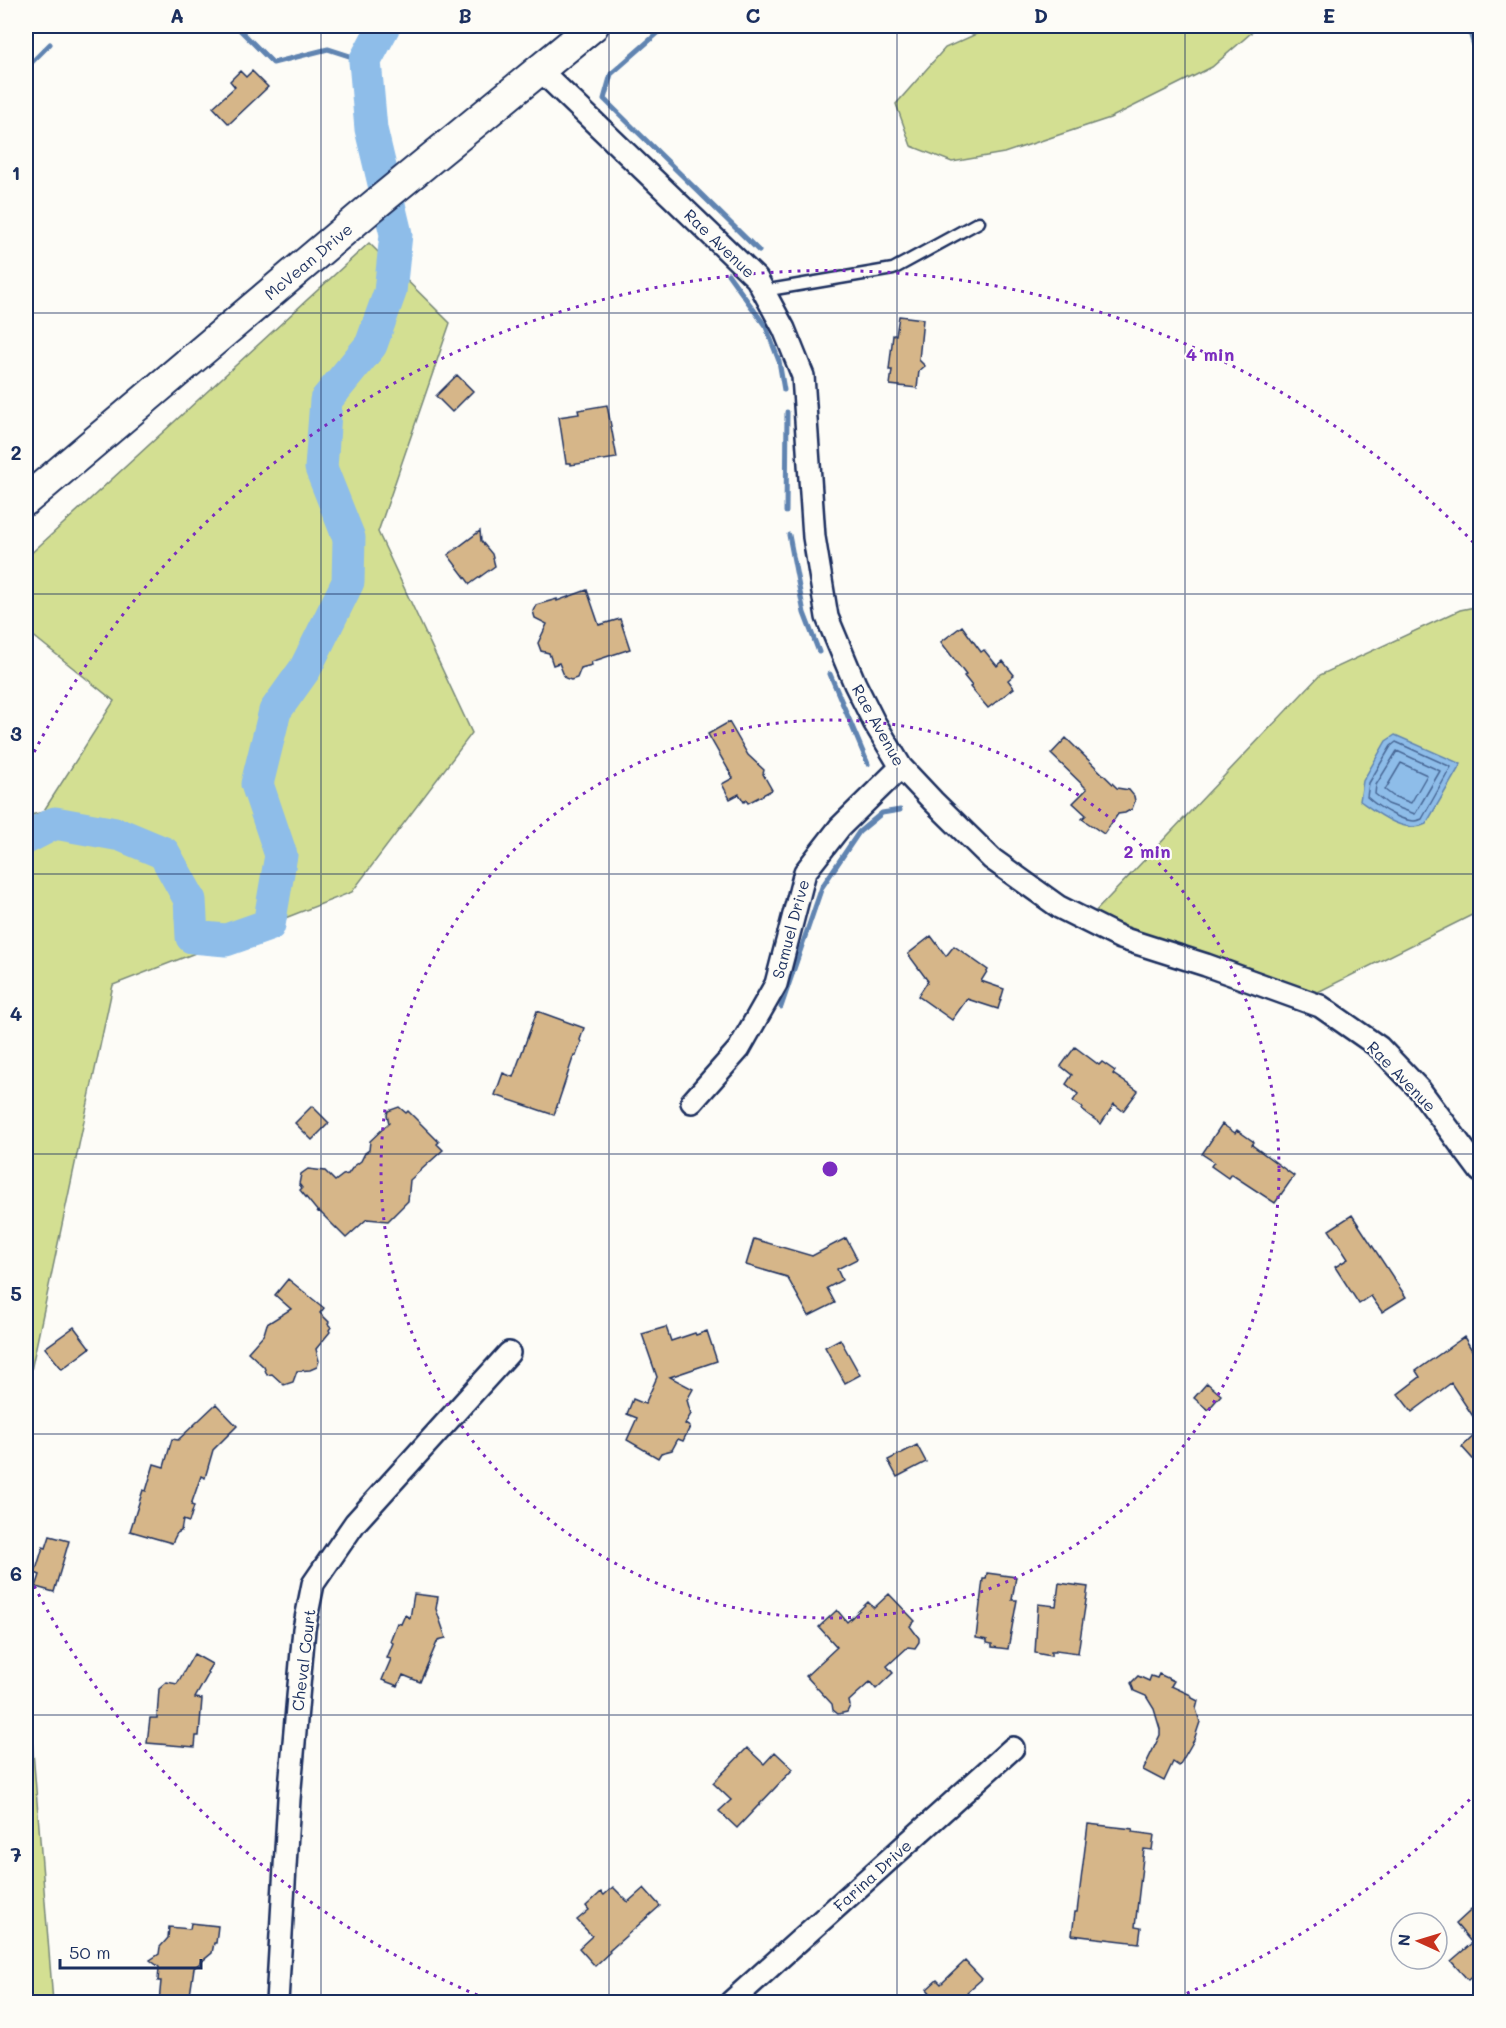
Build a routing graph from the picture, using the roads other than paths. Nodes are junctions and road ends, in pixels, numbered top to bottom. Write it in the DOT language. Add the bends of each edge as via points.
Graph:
graph roads {
  1 [pos="593,26"];
  2 [pos="540,70"];
  3 [pos="979,222"];
  4 [pos="764,291"];
  5 [pos="26,500"];
  6 [pos="902,767"];
  7 [pos="692,1102"];
  8 [pos="1480,1171"];
  9 [pos="509,1353"];
  10 [pos="1013,1748"];
  11 [pos="278,2002"];
  12 [pos="731,2002"];
  1 -- 2 [label="main road, McVean Drive"];
  2 -- 4 [label="street, Rae Avenue" via="758,279"];
  2 -- 5 [label="main road, McVean Drive"];
  3 -- 4 [label="lane" via="894,269"];
  4 -- 6 [label="street, Rae Avenue" via="803,375 814,537 827,617 874,722"];
  6 -- 7 [label="street, Samuel Drive" via="840,827 805,872 776,984 739,1049"];
  6 -- 8 [label="street, Rae Avenue" via="992,859 1059,907 1121,938 1320,1006 1379,1047 1420,1090"];
  9 -- 11 [label="street, Cheval Court" via="355,1523 313,1584 304,1629 291,1776"];
  10 -- 12 [label="street, Farina Drive"];
}
